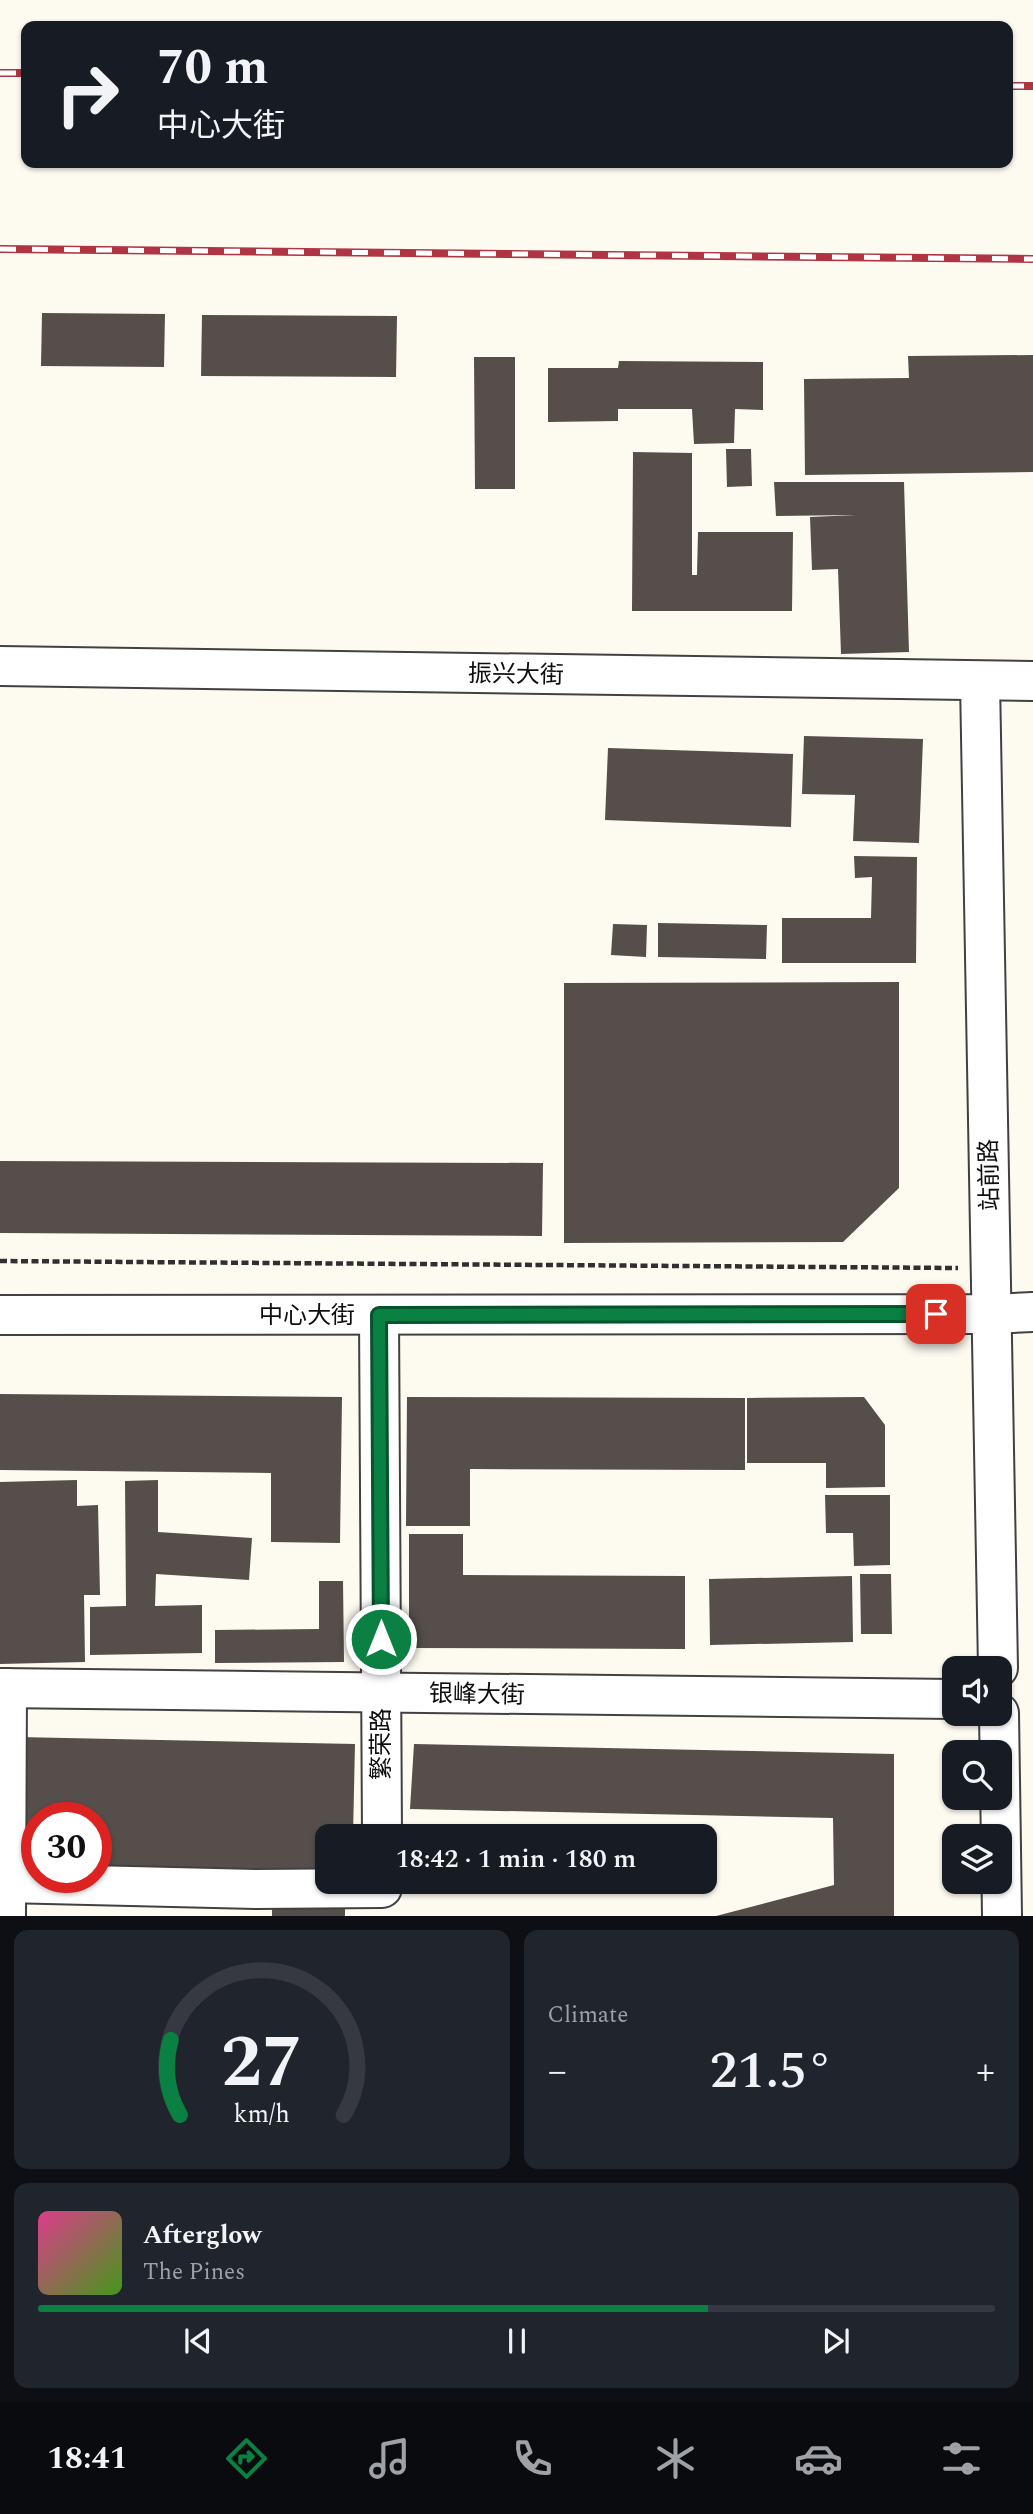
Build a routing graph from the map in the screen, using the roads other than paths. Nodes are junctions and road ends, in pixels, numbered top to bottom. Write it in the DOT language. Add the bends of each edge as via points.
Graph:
graph roads {
  1 [pos="0,666"];
  2 [pos="980,681"];
  3 [pos="1033,681"];
  4 [pos="1033,1312"];
  5 [pos="992,1314"];
  6 [pos="0,1315"];
  7 [pos="379,1315"];
  8 [pos="998,1656"];
  9 [pos="3,1688"];
  10 [pos="381,1693"];
  11 [pos="942,1699"];
  12 [pos="999,1726"];
  13 [pos="382,1824"];
  14 [pos="382,1895"];
  15 [pos="6,1900"];
  16 [pos="256,1902"];
  17 [pos="1002,1916"];
  1 -- 2 [label="street, 振兴大街"];
  2 -- 3 [label="street, 振兴大街"];
  2 -- 5 [label="street, 站前路"];
  4 -- 5 [label="street, 中心大街"];
  5 -- 7 [label="street, 中心大街"];
  5 -- 8 [label="street, 站前路"];
  6 -- 7 [label="street, 中心大街"];
  7 -- 10 [label="street, 繁荣路"];
  9 -- 10 [label="street, 银峰大街"];
  9 -- 15 [label="street"];
  10 -- 11 [label="street, 银峰大街"];
  10 -- 13 [label="street, 繁荣路"];
  12 -- 17 [label="street"];
  14 -- 16 [label="street"];
  15 -- 16 [label="street"];
}
